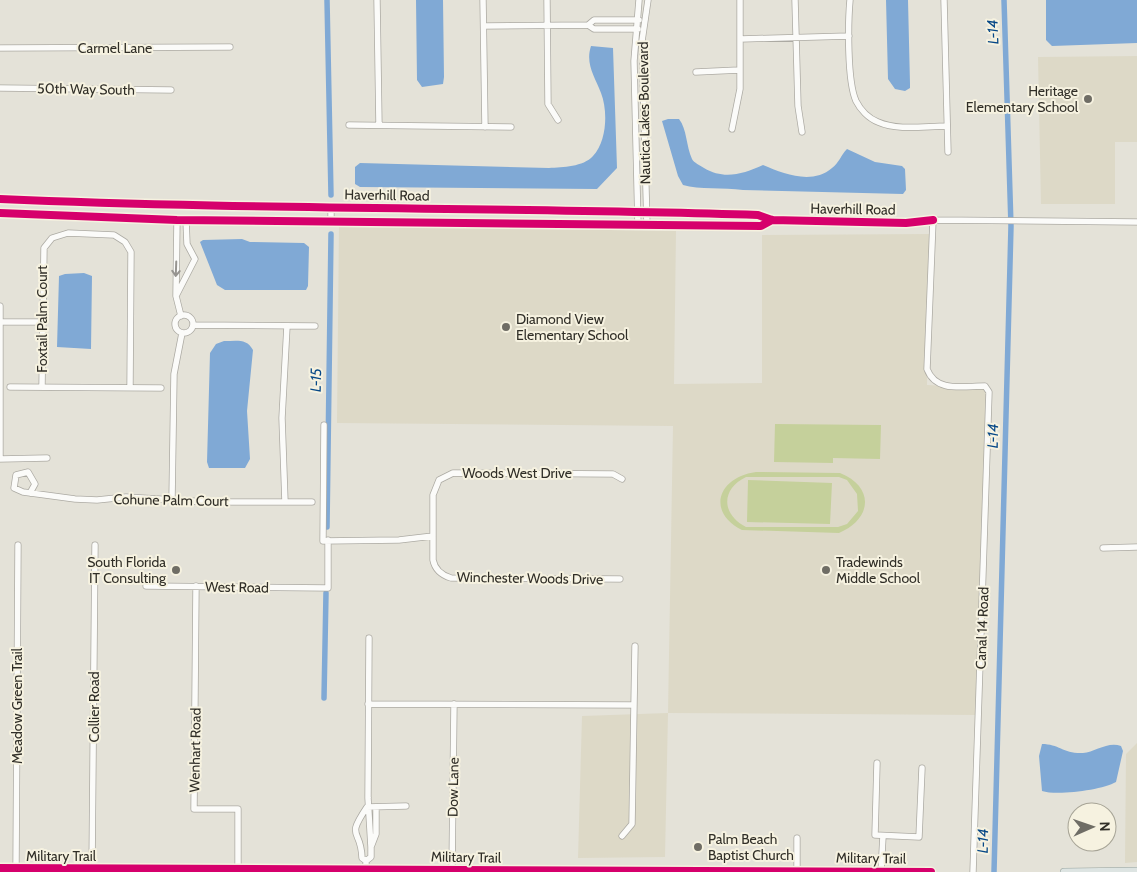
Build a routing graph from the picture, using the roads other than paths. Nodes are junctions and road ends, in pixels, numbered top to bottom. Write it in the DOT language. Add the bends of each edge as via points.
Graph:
graph roads {
  1 [pos="377,0"];
  2 [pos="483,0"];
  3 [pos="547,0"];
  4 [pos="639,0"];
  5 [pos="648,0"];
  6 [pos="740,0"];
  7 [pos="795,0"];
  8 [pos="850,0"];
  9 [pos="944,0"];
  10 [pos="636,20"];
  11 [pos="644,20"];
  12 [pos="548,24"];
  13 [pos="588,25"];
  14 [pos="484,26"];
  15 [pos="635,29"];
  16 [pos="644,30"];
  17 [pos="849,36"];
  18 [pos="796,37"];
  19 [pos="741,39"];
  20 [pos="0,48"];
  21 [pos="230,48"];
  22 [pos="739,70"];
  23 [pos="696,72"];
  24 [pos="0,88"];
  25 [pos="171,90"];
  26 [pos="558,120"];
  27 [pos="349,125"];
  28 [pos="379,126"];
  29 [pos="947,126"];
  30 [pos="485,127"];
  31 [pos="511,127"];
  32 [pos="732,129"];
  33 [pos="802,132"];
  34 [pos="948,152"];
  35 [pos="0,199"];
  36 [pos="331,207"];
  37 [pos="638,211"];
  38 [pos="646,211"];
  39 [pos="0,213"];
  40 [pos="177,220"];
  41 [pos="186,220"];
  42 [pos="772,220"];
  43 [pos="934,220"];
  44 [pos="331,222"];
  45 [pos="1137,222"];
  46 [pos="638,226"];
  47 [pos="647,226"];
  48 [pos="176,296"];
  49 [pos="0,306"];
  50 [pos="181,316"];
  51 [pos="0,322"];
  52 [pos="42,322"];
  53 [pos="193,325"];
  54 [pos="287,326"];
  55 [pos="315,326"];
  56 [pos="182,333"];
  57 [pos="10,387"];
  58 [pos="42,387"];
  59 [pos="130,388"];
  60 [pos="161,388"];
  61 [pos="324,425"];
  62 [pos="47,458"];
  63 [pos="0,459"];
  64 [pos="622,479"];
  65 [pos="30,493"];
  66 [pos="172,500"];
  67 [pos="285,502"];
  68 [pos="312,502"];
  69 [pos="433,536"];
  70 [pos="326,541"];
  71 [pos="18,545"];
  72 [pos="95,545"];
  73 [pos="1137,547"];
  74 [pos="1103,548"];
  75 [pos="620,579"];
  76 [pos="146,586"];
  77 [pos="196,586"];
  78 [pos="369,638"];
  79 [pos="635,646"];
  80 [pos="368,704"];
  81 [pos="454,704"];
  82 [pos="634,705"];
  83 [pos="876,763"];
  84 [pos="922,768"];
  85 [pos="373,806"];
  86 [pos="406,806"];
  87 [pos="360,818"];
  88 [pos="373,821"];
  89 [pos="622,836"];
  90 [pos="883,836"];
  91 [pos="797,838"];
  92 [pos="366,865"];
  93 [pos="0,868"];
  94 [pos="16,868"];
  95 [pos="92,868"];
  96 [pos="237,870"];
  97 [pos="305,870"];
  98 [pos="452,870"];
  99 [pos="797,870"];
  100 [pos="494,871"];
  101 [pos="881,871"];
  102 [pos="1134,871"];
  103 [pos="931,872"];
  104 [pos="973,872"];
  105 [pos="1064,872"];
  1 -- 28 [label="street"];
  2 -- 14 [label="street"];
  3 -- 12 [label="street"];
  4 -- 10 [label="street, Nautica Lakes Boulevard"];
  5 -- 11 [label="street, Nautica Lakes Boulevard"];
  6 -- 19 [label="street"];
  7 -- 18 [label="street"];
  8 -- 17 [label="street"];
  9 -- 29 [label="street"];
  10 -- 11 [label="street"];
  10 -- 13 [label="street" via="594,20"];
  10 -- 15 [label="street, Nautica Lakes Boulevard"];
  11 -- 16 [label="street, Nautica Lakes Boulevard"];
  12 -- 13 [label="street"];
  12 -- 14 [label="street"];
  12 -- 26 [label="street" via="548,104"];
  13 -- 15 [label="street" via="594,29"];
  14 -- 30 [label="street"];
  15 -- 16 [label="street"];
  15 -- 37 [label="street, Nautica Lakes Boulevard"];
  16 -- 38 [label="street, Nautica Lakes Boulevard"];
  17 -- 18 [label="street"];
  17 -- 29 [label="street" via="852,85 864,113 876,122 891,126"];
  18 -- 19 [label="street"];
  18 -- 33 [label="street"];
  19 -- 22 [label="street"];
  20 -- 21 [label="street, Carmel Lane"];
  22 -- 23 [label="street"];
  22 -- 32 [label="street" via="737,113"];
  24 -- 25 [label="street, 50th Way South"];
  27 -- 28 [label="street"];
  28 -- 30 [label="street"];
  29 -- 34 [label="street"];
  30 -- 31 [label="street"];
  35 -- 36 [label="street, Haverhill Road"];
  36 -- 37 [label="street, Haverhill Road"];
  36 -- 44 [label="street"];
  37 -- 38 [label="street, Haverhill Road"];
  37 -- 46 [label="street, Nautica Lakes Boulevard"];
  38 -- 42 [label="street, Haverhill Road" via="758,215"];
  38 -- 47 [label="street, Nautica Lakes Boulevard"];
  39 -- 40 [label="street, Haverhill Road"];
  40 -- 41 [label="street, Haverhill Road"];
  40 -- 48 [label="street, one-way"];
  41 -- 44 [label="street, Haverhill Road"];
  41 -- 48 [label="street" via="187,244 195,259"];
  42 -- 43 [label="street, Haverhill Road" via="906,223"];
  42 -- 47 [label="street, Haverhill Road" via="761,226"];
  43 -- 45 [label="street, Haverhill Road"];
  43 -- 104 [label="street, Canal 14 Road" via="927,369 933,381 940,386 985,386 989,392"];
  44 -- 46 [label="street, Haverhill Road"];
  46 -- 47 [label="street, Haverhill Road"];
  48 -- 50 [label="street"];
  49 -- 51 [label="street"];
  50 -- 53 [label="street" via="189,318"];
  50 -- 56 [label="street" via="176,320 176,326"];
  51 -- 52 [label="street"];
  51 -- 63 [label="street"];
  52 -- 58 [label="street, Foxtail Palm Court"];
  52 -- 59 [label="street, Foxtail Palm Court" via="42,257 52,238 62,233 105,235 125,242 131,252"];
  53 -- 54 [label="street"];
  53 -- 56 [label="street" via="189,332"];
  54 -- 55 [label="street"];
  54 -- 67 [label="street" via="282,418"];
  56 -- 66 [label="street" via="174,374"];
  57 -- 58 [label="street"];
  58 -- 59 [label="street"];
  59 -- 60 [label="street"];
  61 -- 70 [label="street"];
  62 -- 63 [label="street"];
  64 -- 69 [label="street, Woods West Drive" via="613,474 449,474 439,480 434,490"];
  65 -- 66 [label="street, Cohune Palm Court" via="75,499 126,497"];
  66 -- 67 [label="street, Cohune Palm Court"];
  67 -- 68 [label="street, Cohune Palm Court"];
  69 -- 70 [label="street"];
  69 -- 75 [label="street, Winchester Woods Drive" via="434,564 440,573 451,578"];
  70 -- 77 [label="street, West Road" via="328,588"];
  71 -- 94 [label="street, Meadow Green Trail"];
  72 -- 95 [label="street, Collier Road"];
  73 -- 74 [label="street"];
  76 -- 77 [label="street, West Road"];
  77 -- 96 [label="street, Wenhart Road" via="194,809 238,809"];
  78 -- 80 [label="street"];
  79 -- 82 [label="street"];
  80 -- 81 [label="street"];
  80 -- 85 [label="street"];
  81 -- 82 [label="street"];
  81 -- 98 [label="street, Dow Lane"];
  82 -- 89 [label="street" via="632,824"];
  83 -- 90 [label="street" via="874,835"];
  84 -- 90 [label="street" via="919,837"];
  85 -- 86 [label="street"];
  85 -- 87 [label="street" via="366,806"];
  85 -- 88 [label="street"];
  87 -- 88 [label="street"];
  87 -- 92 [label="street" via="354,829"];
  88 -- 92 [label="street" via="371,857"];
  90 -- 101 [label="street"];
  91 -- 99 [label="street"];
  92 -- 97 [label="main road, Military Trail"];
  92 -- 98 [label="main road, Military Trail"];
  93 -- 94 [label="main road, Military Trail"];
  94 -- 95 [label="main road, Military Trail"];
  95 -- 96 [label="main road, Military Trail"];
  96 -- 97 [label="main road, Military Trail"];
  98 -- 100 [label="main road, Military Trail"];
  99 -- 100 [label="main road, Military Trail"];
  99 -- 101 [label="main road, Military Trail"];
  101 -- 103 [label="main road, Military Trail"];
  102 -- 105 [label="main road"];
}
